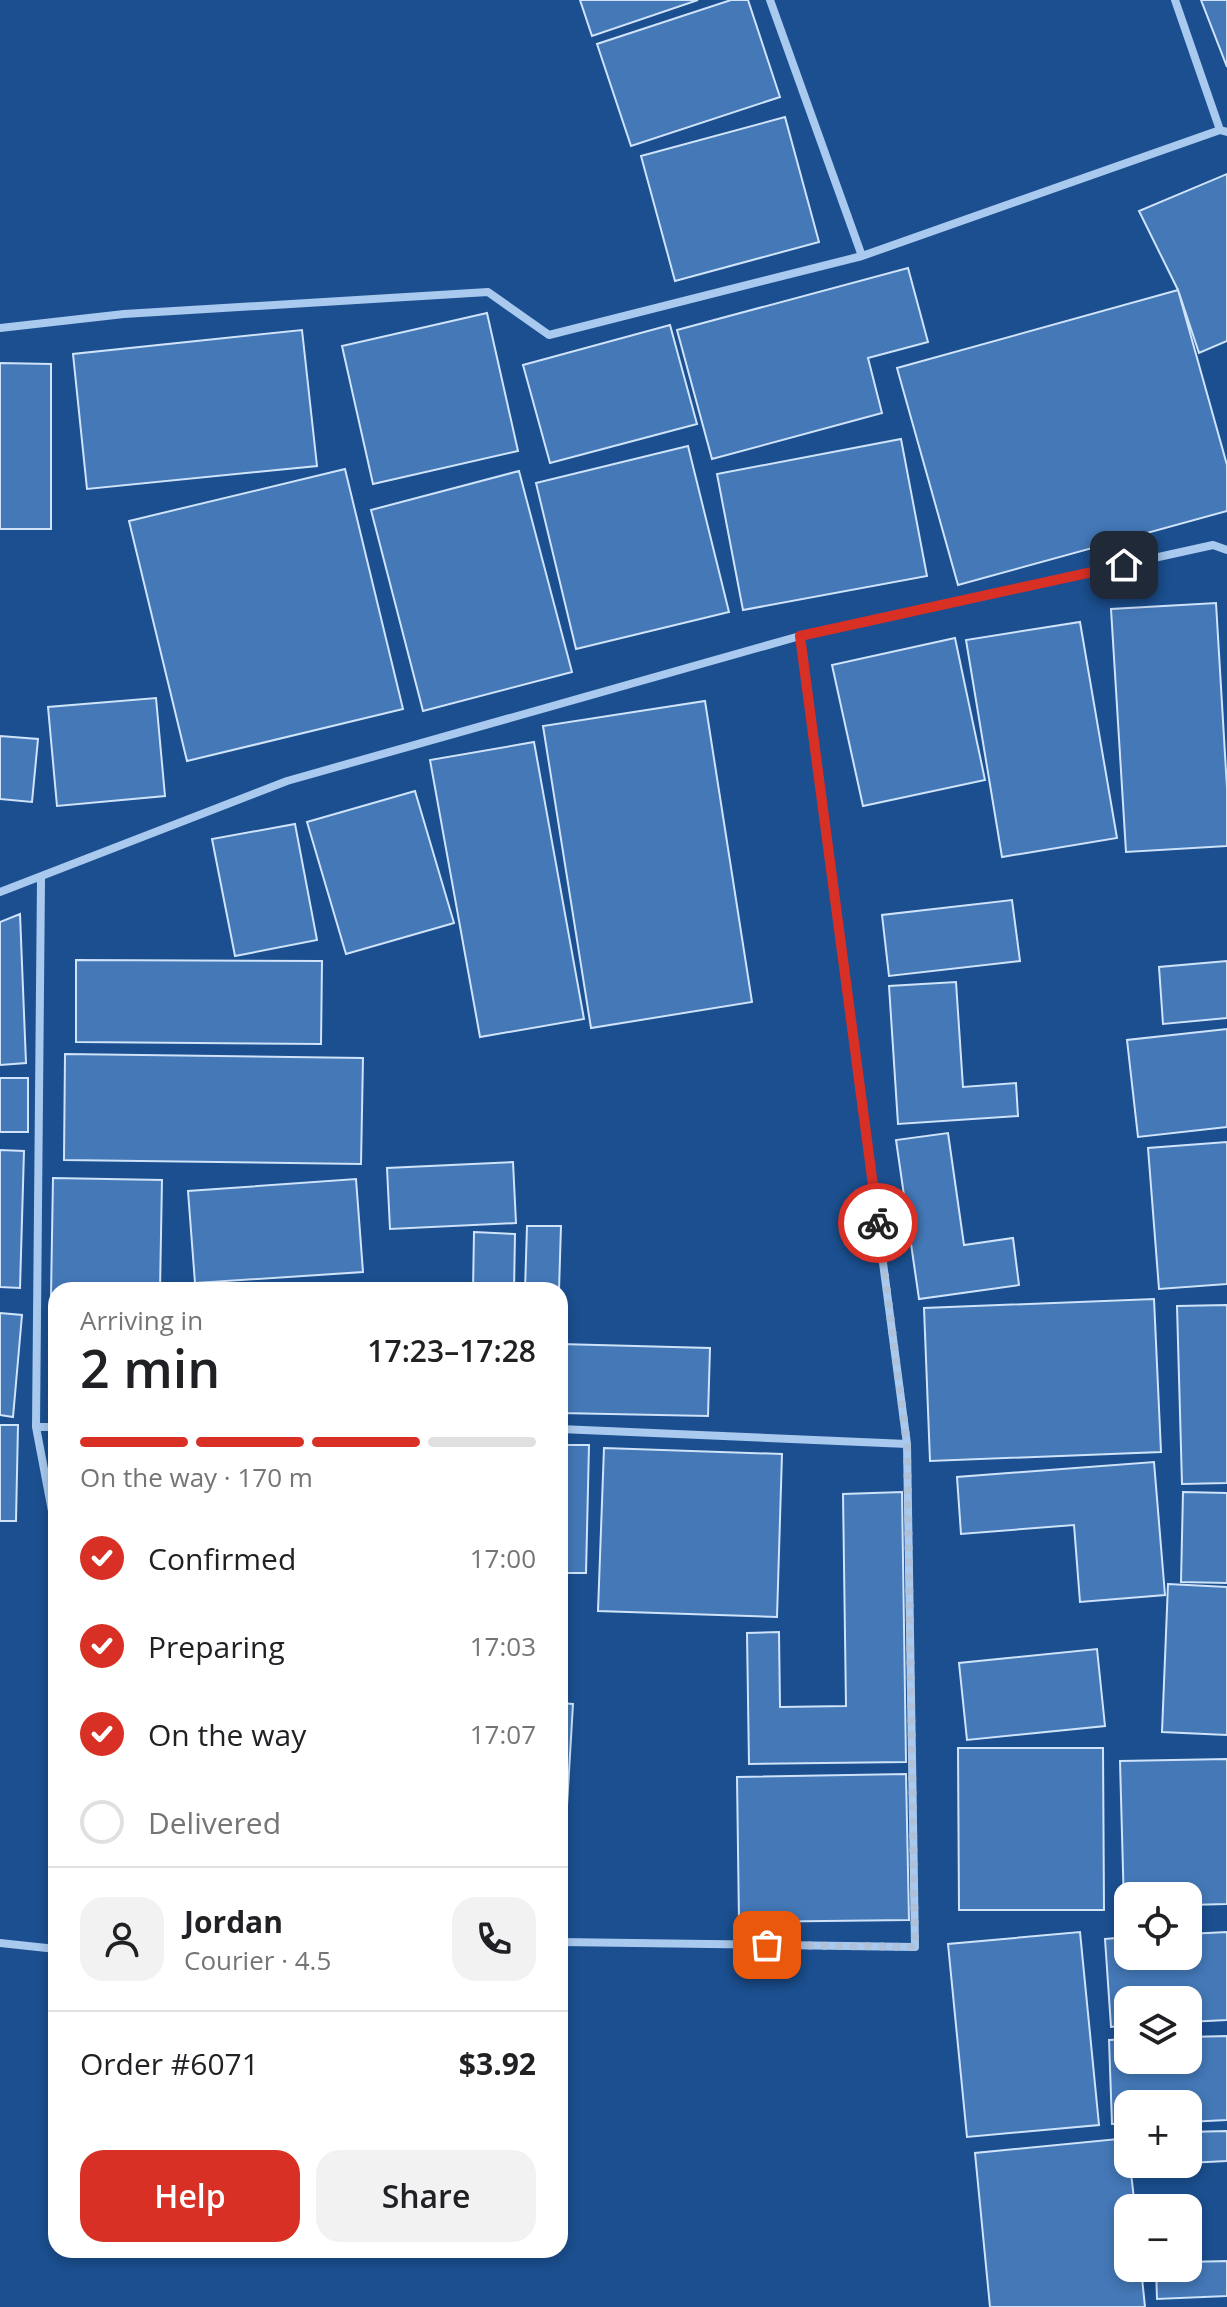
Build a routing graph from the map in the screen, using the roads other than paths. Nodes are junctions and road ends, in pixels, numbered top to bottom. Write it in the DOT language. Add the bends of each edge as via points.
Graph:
graph roads {
  1 [pos="770,0"];
  2 [pos="1175,0"];
  3 [pos="1224,131"];
  4 [pos="862,256"];
  5 [pos="0,328"];
  6 [pos="1227,550"];
  7 [pos="800,636"];
  8 [pos="41,879"];
  9 [pos="0,892"];
  10 [pos="36,1427"];
  11 [pos="48,1427"];
  12 [pos="568,1429"];
  13 [pos="907,1444"];
  14 [pos="48,1490"];
  15 [pos="568,1942"];
  16 [pos="0,1943"];
  17 [pos="48,1948"];
  1 -- 4 [label="street"];
  2 -- 3 [label="street"];
  3 -- 4 [label="street"];
  4 -- 5 [label="street" via="549,335 488,292 124,314"];
  6 -- 7 [label="street" via="1213,545"];
  7 -- 8 [label="street" via="287,781"];
  7 -- 13 [label="street"];
  8 -- 9 [label="street"];
  8 -- 10 [label="street"];
  10 -- 11 [label="street"];
  10 -- 14 [label="street"];
  12 -- 13 [label="street"];
  13 -- 15 [label="street" via="915,1947"];
  16 -- 17 [label="street"];
}
